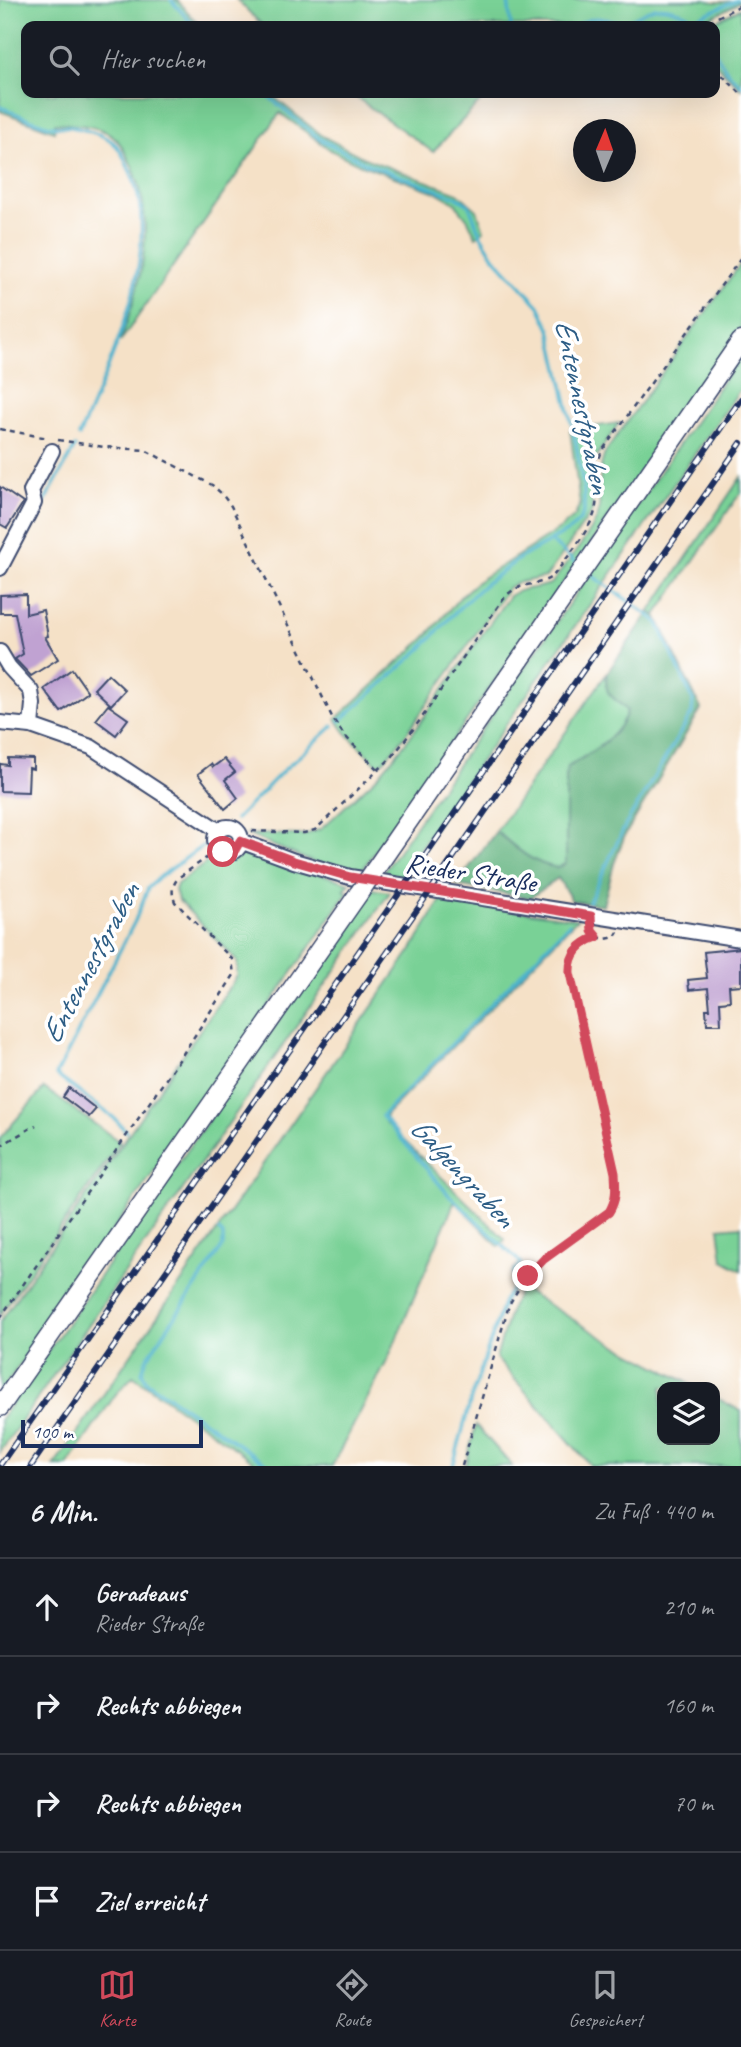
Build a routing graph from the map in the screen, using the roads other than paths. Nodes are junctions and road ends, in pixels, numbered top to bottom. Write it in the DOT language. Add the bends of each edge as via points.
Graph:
graph roads {
  1 [pos="741,341"];
  2 [pos="52,451"];
  3 [pos="0,568"];
  4 [pos="0,652"];
  5 [pos="0,723"];
  6 [pos="31,726"];
  7 [pos="219,831"];
  8 [pos="239,837"];
  9 [pos="741,939"];
  10 [pos="0,1407"];
  1 -- 10 [label="main road, bridge"];
  2 -- 3 [label="street" via="32,491 34,503"];
  4 -- 6 [label="street" via="31,691"];
  5 -- 6 [label="street, Rieder Straße"];
  6 -- 7 [label="street, Rieder Straße" via="91,747"];
  7 -- 8 [label="street, Rieder Straße" via="230,828"];
  7 -- 8 [label="street" via="215,842 219,849 231,852 238,848"];
  8 -- 9 [label="street, Rieder Straße" via="294,861 350,877"];
}
